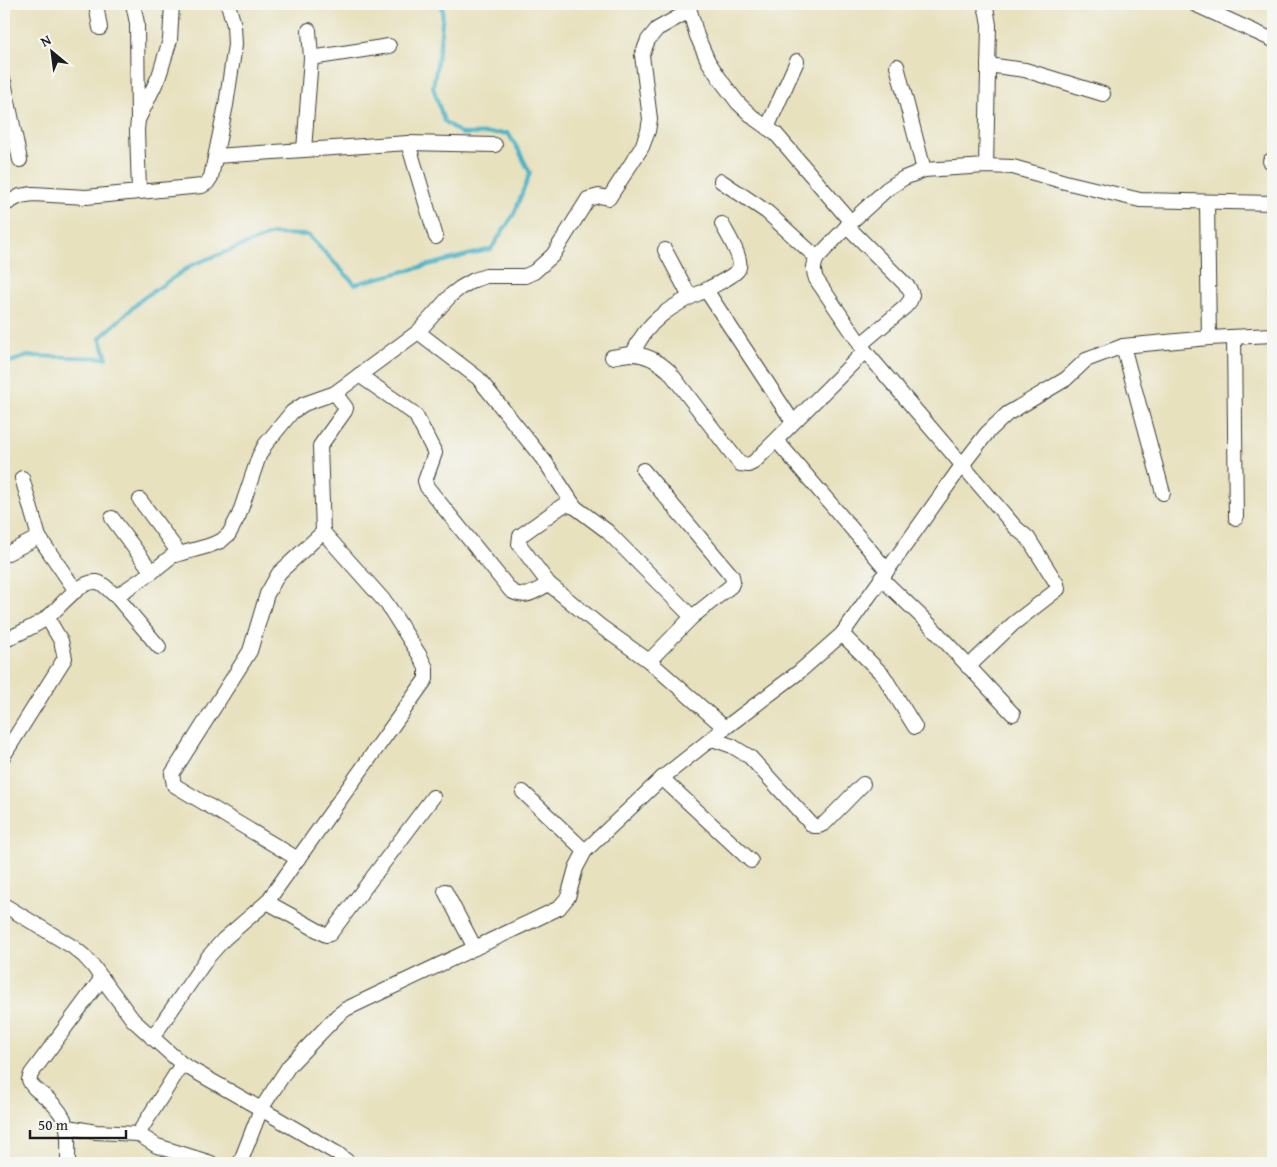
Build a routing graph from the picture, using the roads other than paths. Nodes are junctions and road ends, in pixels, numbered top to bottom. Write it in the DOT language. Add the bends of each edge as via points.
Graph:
graph roads {
  1 [pos="96,4"];
  2 [pos="133,4"];
  3 [pos="172,4"];
  4 [pos="228,4"];
  5 [pos="984,4"];
  6 [pos="1194,4"];
  7 [pos="688,7"];
  8 [pos="100,28"];
  9 [pos="309,30"];
  10 [pos="1273,40"];
  11 [pos="389,46"];
  12 [pos="310,58"];
  13 [pos="797,61"];
  14 [pos="988,65"];
  15 [pos="897,66"];
  16 [pos="4,82"];
  17 [pos="1103,94"];
  18 [pos="6,104"];
  19 [pos="138,120"];
  20 [pos="767,128"];
  21 [pos="408,143"];
  22 [pos="495,145"];
  23 [pos="304,150"];
  24 [pos="216,156"];
  25 [pos="20,160"];
  26 [pos="986,166"];
  27 [pos="924,170"];
  28 [pos="721,181"];
  29 [pos="139,190"];
  30 [pos="1207,202"];
  31 [pos="1273,203"];
  32 [pos="4,205"];
  33 [pos="722,224"];
  34 [pos="849,224"];
  35 [pos="436,237"];
  36 [pos="666,250"];
  37 [pos="818,258"];
  38 [pos="706,290"];
  39 [pos="690,297"];
  40 [pos="418,332"];
  41 [pos="1273,335"];
  42 [pos="1234,337"];
  43 [pos="1208,338"];
  44 [pos="1122,346"];
  45 [pos="862,348"];
  46 [pos="633,354"];
  47 [pos="612,357"];
  48 [pos="359,374"];
  49 [pos="335,393"];
  50 [pos="793,422"];
  51 [pos="777,441"];
  52 [pos="963,464"];
  53 [pos="643,470"];
  54 [pos="22,478"];
  55 [pos="1164,493"];
  56 [pos="140,500"];
  57 [pos="575,507"];
  58 [pos="112,518"];
  59 [pos="1236,518"];
  60 [pos="323,532"];
  61 [pos="39,538"];
  62 [pos="179,554"];
  63 [pos="4,555"];
  64 [pos="152,572"];
  65 [pos="884,574"];
  66 [pos="549,584"];
  67 [pos="76,591"];
  68 [pos="116,596"];
  69 [pos="47,617"];
  70 [pos="692,617"];
  71 [pos="842,634"];
  72 [pos="4,641"];
  73 [pos="159,647"];
  74 [pos="649,661"];
  75 [pos="968,667"];
  76 [pos="1013,714"];
  77 [pos="915,727"];
  78 [pos="725,728"];
  79 [pos="712,740"];
  80 [pos="4,755"];
  81 [pos="662,778"];
  82 [pos="863,784"];
  83 [pos="523,792"];
  84 [pos="433,797"];
  85 [pos="585,851"];
  86 [pos="298,859"];
  87 [pos="751,861"];
  88 [pos="445,891"];
  89 [pos="268,902"];
  90 [pos="4,905"];
  91 [pos="476,948"];
  92 [pos="102,978"];
  93 [pos="152,1038"];
  94 [pos="182,1064"];
  95 [pos="261,1109"];
  96 [pos="68,1127"];
  97 [pos="138,1134"];
  98 [pos="68,1163"];
  99 [pos="211,1163"];
  100 [pos="240,1163"];
  101 [pos="349,1163"];
  1 -- 8 [label="street"];
  2 -- 19 [label="street" via="137,23"];
  3 -- 19 [label="street" via="170,40 148,102"];
  4 -- 24 [label="street" via="235,45"];
  5 -- 14 [label="street" via="989,25"];
  6 -- 10 [label="street"];
  7 -- 20 [label="street" via="708,61 738,104"];
  7 -- 40 [label="street" via="657,29 648,40 642,55 650,120 648,131 642,147 609,198 588,199 553,255 534,272 525,276 486,276 474,280 451,295"];
  9 -- 12 [label="street"];
  11 -- 12 [label="street"];
  12 -- 23 [label="street"];
  13 -- 20 [label="street"];
  14 -- 17 [label="street" via="1025,70"];
  14 -- 26 [label="street"];
  15 -- 27 [label="street"];
  16 -- 18 [label="street"];
  18 -- 25 [label="street"];
  19 -- 29 [label="street"];
  20 -- 34 [label="street" via="776,134"];
  21 -- 22 [label="street"];
  21 -- 23 [label="street"];
  21 -- 35 [label="street"];
  23 -- 24 [label="street"];
  24 -- 29 [label="street" via="211,177 202,186"];
  26 -- 27 [label="street"];
  26 -- 30 [label="street" via="1014,167 1140,200"];
  27 -- 34 [label="street" via="887,189"];
  28 -- 37 [label="street" via="767,212"];
  29 -- 32 [label="street" via="86,197 33,194 20,196"];
  30 -- 31 [label="street"];
  30 -- 43 [label="street"];
  33 -- 38 [label="street" via="740,265 737,271"];
  34 -- 37 [label="street"];
  34 -- 45 [label="street" via="912,295 905,307"];
  36 -- 39 [label="street"];
  37 -- 45 [label="street" via="813,272 816,279"];
  38 -- 39 [label="street"];
  38 -- 50 [label="street"];
  39 -- 46 [label="street" via="662,313 648,327"];
  40 -- 48 [label="street"];
  40 -- 57 [label="street" via="478,378 546,463"];
  41 -- 42 [label="street"];
  42 -- 43 [label="street"];
  42 -- 59 [label="street"];
  43 -- 44 [label="street"];
  44 -- 52 [label="street" via="1086,360 1066,379 1007,414"];
  44 -- 55 [label="street"];
  45 -- 50 [label="street"];
  45 -- 52 [label="street"];
  46 -- 47 [label="street"];
  46 -- 51 [label="street" via="654,359 669,371 740,464 754,462"];
  48 -- 49 [label="street"];
  48 -- 66 [label="street" via="416,416 435,453 425,481 427,487 510,590 520,596"];
  49 -- 60 [label="street" via="346,408 320,446"];
  49 -- 62 [label="street" via="292,412 265,445 229,534 221,541"];
  50 -- 51 [label="street"];
  51 -- 65 [label="street"];
  52 -- 65 [label="street"];
  52 -- 75 [label="street" via="1028,538 1058,589 1013,624"];
  53 -- 70 [label="street" via="732,576 731,586"];
  54 -- 61 [label="street"];
  56 -- 62 [label="street"];
  57 -- 66 [label="street" via="562,506 520,536 519,544"];
  57 -- 70 [label="street" via="607,532"];
  58 -- 64 [label="street"];
  60 -- 86 [label="street" via="387,604 420,656 426,668 426,679"];
  60 -- 86 [label="street" via="279,573 267,594 250,651 172,774 174,785"];
  61 -- 63 [label="street"];
  61 -- 67 [label="street"];
  62 -- 64 [label="street"];
  64 -- 68 [label="street"];
  65 -- 71 [label="street"];
  65 -- 75 [label="street"];
  66 -- 74 [label="street"];
  67 -- 68 [label="street" via="96,582"];
  67 -- 69 [label="street"];
  68 -- 73 [label="street"];
  69 -- 72 [label="street"];
  69 -- 80 [label="street" via="61,641 65,658"];
  70 -- 74 [label="street"];
  71 -- 77 [label="street" via="884,675"];
  71 -- 78 [label="street" via="799,672"];
  74 -- 78 [label="street"];
  75 -- 76 [label="street"];
  78 -- 79 [label="street"];
  79 -- 81 [label="street"];
  79 -- 82 [label="street" via="732,746 750,757 813,826 825,823"];
  81 -- 85 [label="street"];
  81 -- 87 [label="street"];
  83 -- 85 [label="street"];
  84 -- 89 [label="street" via="330,934 326,935"];
  85 -- 91 [label="street" via="576,868 568,897 559,908"];
  86 -- 89 [label="street"];
  88 -- 91 [label="street"];
  89 -- 93 [label="street" via="208,957"];
  90 -- 92 [label="street" via="73,947"];
  91 -- 95 [label="street" via="342,1012 289,1066"];
  92 -- 93 [label="street"];
  92 -- 96 [label="street" via="29,1080 61,1113"];
  93 -- 94 [label="street"];
  94 -- 95 [label="street"];
  94 -- 97 [label="street"];
  95 -- 100 [label="street"];
  95 -- 101 [label="street"];
  96 -- 97 [label="street"];
  96 -- 98 [label="street"];
  97 -- 99 [label="street" via="157,1146"];
}
